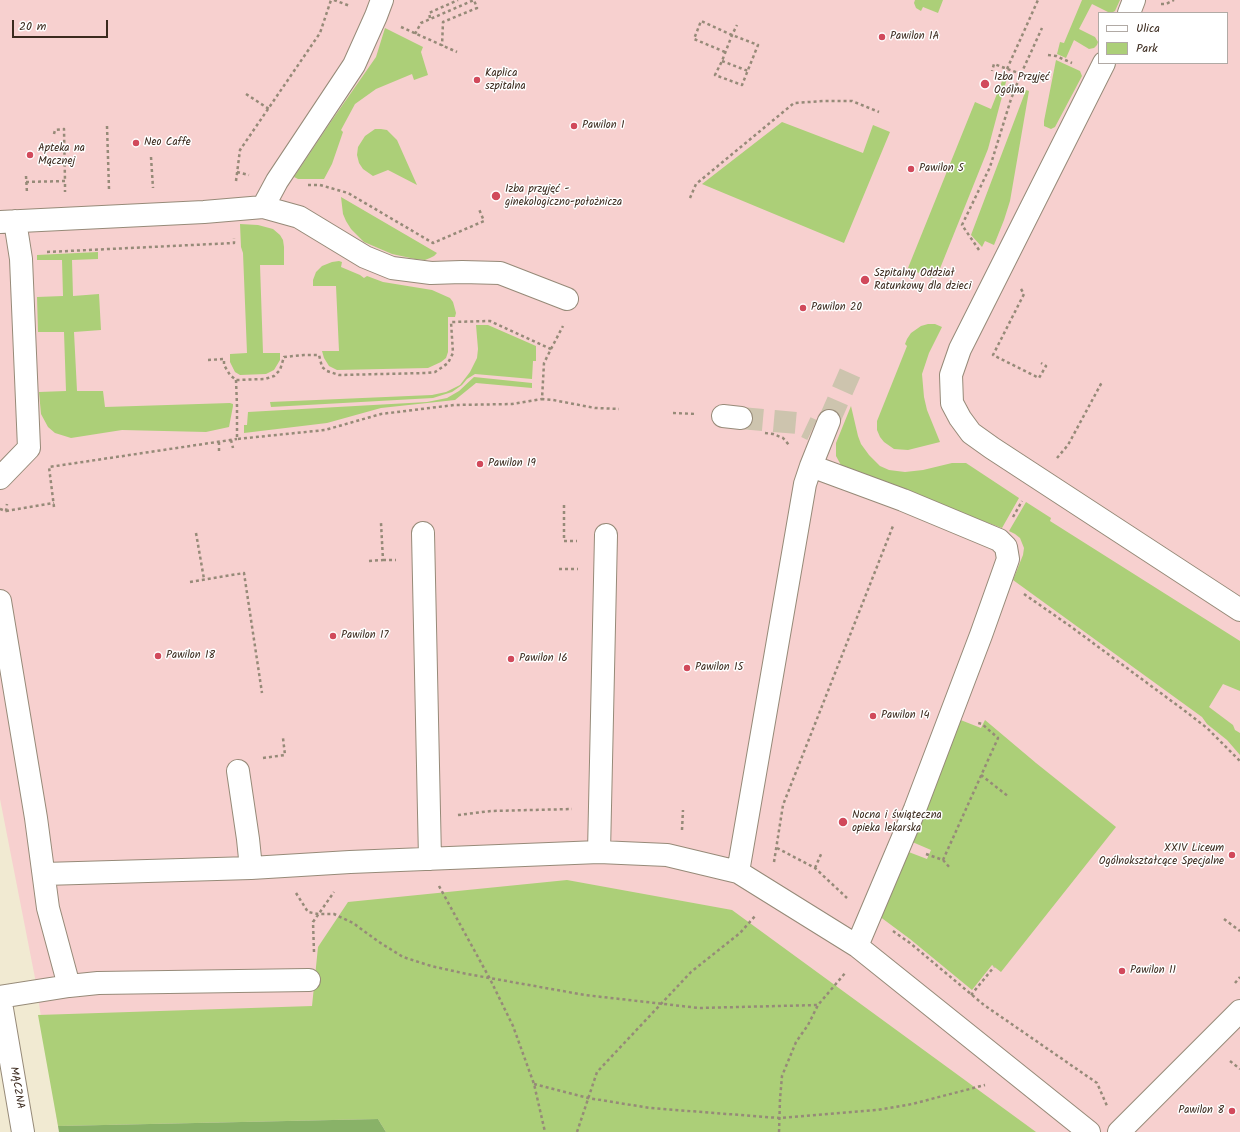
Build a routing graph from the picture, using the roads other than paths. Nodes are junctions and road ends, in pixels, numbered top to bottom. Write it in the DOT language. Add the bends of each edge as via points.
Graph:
graph roads {
  1 [pos="382,0"];
  2 [pos="1134,0"];
  3 [pos="1129,12"];
  4 [pos="1103,64"];
  5 [pos="263,207"];
  6 [pos="8,221"];
  7 [pos="567,299"];
  8 [pos="821,429"];
  9 [pos="811,466"];
  10 [pos="0,478"];
  11 [pos="423,533"];
  12 [pos="606,539"];
  13 [pos="0,601"];
  14 [pos="1240,610"];
  15 [pos="238,771"];
  16 [pos="599,852"];
  17 [pos="430,859"];
  18 [pos="251,868"];
  19 [pos="738,872"];
  20 [pos="44,874"];
  21 [pos="857,946"];
  22 [pos="309,980"];
  23 [pos="69,986"];
  24 [pos="0,997"];
  25 [pos="1240,1011"];
  26 [pos="23,1132"];
  27 [pos="1089,1132"];
  28 [pos="1119,1132"];
  1 -- 5 [label="street" via="354,65 277,181"];
  2 -- 3 [label="street"];
  4 -- 14 [label="street" via="960,349 950,375 952,403 971,434"];
  5 -- 6 [label="street"];
  5 -- 7 [label="street" via="299,217 365,257 392,268 431,274 500,273"];
  6 -- 10 [label="street" via="20,253 29,448"];
  8 -- 9 [label="street"];
  9 -- 19 [label="street" via="803,491"];
  9 -- 21 [label="street" via="903,500 999,540 1006,547 1008,559 918,801"];
  11 -- 17 [label="street"];
  12 -- 16 [label="street"];
  13 -- 20 [label="street"];
  15 -- 18 [label="street"];
  16 -- 17 [label="street"];
  16 -- 19 [label="street" via="667,855"];
  17 -- 18 [label="street"];
  18 -- 20 [label="street"];
  19 -- 21 [label="street"];
  20 -- 23 [label="street" via="48,908"];
  21 -- 27 [label="street"];
  22 -- 23 [label="street" via="98,983"];
  23 -- 24 [label="street"];
  24 -- 26 [label="street, MĄCZNA"];
  25 -- 28 [label="street"];
}
